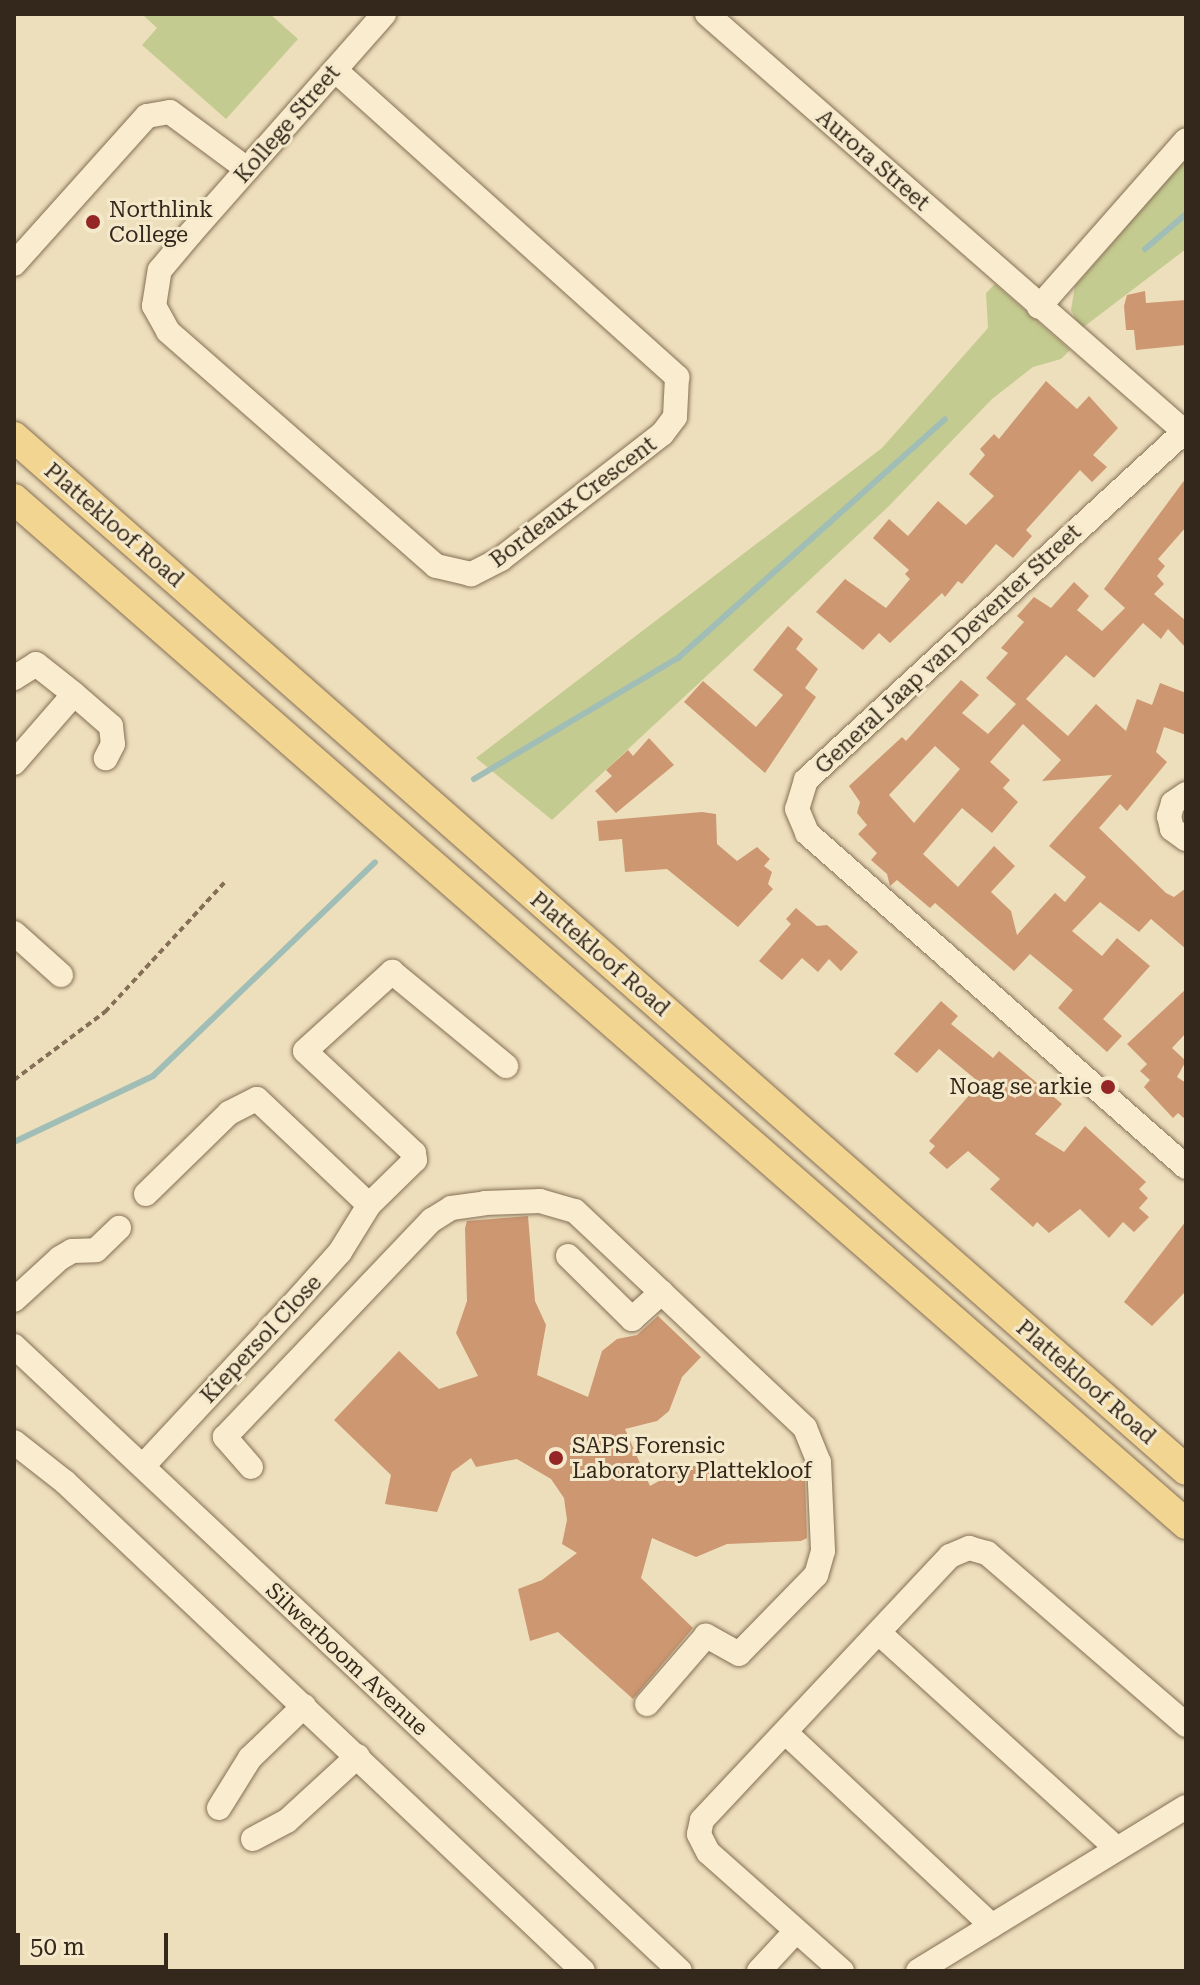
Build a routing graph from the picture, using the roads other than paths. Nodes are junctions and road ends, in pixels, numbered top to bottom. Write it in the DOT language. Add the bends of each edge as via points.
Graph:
graph roads {
  1 [pos="384,14"];
  2 [pos="707,14"];
  3 [pos="335,70"];
  4 [pos="1186,140"];
  5 [pos="247,169"];
  6 [pos="14,264"];
  7 [pos="160,270"];
  8 [pos="1039,307"];
  9 [pos="1186,431"];
  10 [pos="14,437"];
  11 [pos="14,499"];
  12 [pos="17,669"];
  13 [pos="74,694"];
  14 [pos="106,758"];
  15 [pos="14,763"];
  16 [pos="1186,794"];
  17 [pos="1186,839"];
  18 [pos="14,933"];
  19 [pos="61,975"];
  20 [pos="506,1066"];
  21 [pos="1186,1167"];
  22 [pos="146,1194"];
  23 [pos="369,1205"];
  24 [pos="119,1228"];
  25 [pos="568,1256"];
  26 [pos="662,1292"];
  27 [pos="14,1300"];
  28 [pos="14,1346"];
  29 [pos="14,1442"];
  30 [pos="143,1466"];
  31 [pos="251,1467"];
  32 [pos="1186,1470"];
  33 [pos="1186,1524"];
  34 [pos="879,1633"];
  35 [pos="647,1704"];
  36 [pos="304,1706"];
  37 [pos="1186,1725"];
  38 [pos="786,1733"];
  39 [pos="358,1756"];
  40 [pos="1186,1807"];
  41 [pos="219,1808"];
  42 [pos="253,1839"];
  43 [pos="1117,1849"];
  44 [pos="992,1926"];
  45 [pos="802,1936"];
  46 [pos="583,1971"];
  47 [pos="680,1971"];
  48 [pos="759,1971"];
  49 [pos="780,1971"];
  50 [pos="842,1971"];
  51 [pos="918,1971"];
  1 -- 3 [label="street, Kollege Street"];
  2 -- 8 [label="street, Aurora Street"];
  3 -- 5 [label="street, Kollege Street"];
  3 -- 7 [label="street, Bordeaux Crescent" via="669,367 679,391 671,425 501,559 471,574 446,572 168,331 154,306"];
  4 -- 8 [label="street"];
  5 -- 6 [label="street" via="170,112 147,116"];
  5 -- 7 [label="street, Kollege Street"];
  8 -- 9 [label="street, Aurora Street"];
  9 -- 21 [label="street, General Jaap van Deventer Street" via="806,780 797,809 807,833"];
  10 -- 32 [label="main road, Plattekloof Road"];
  11 -- 33 [label="main road, Plattekloof Road"];
  12 -- 13 [label="street" via="43,667"];
  13 -- 14 [label="street" via="111,726 114,737"];
  13 -- 15 [label="street"];
  16 -- 17 [label="street" via="1173,803 1169,816 1172,829"];
  18 -- 19 [label="street"];
  20 -- 23 [label="street, Kiepersol Close" via="392,972 305,1051 414,1153 415,1160"];
  22 -- 23 [label="street" via="229,1113 257,1099"];
  23 -- 30 [label="street, Kiepersol Close" via="340,1252"];
  24 -- 27 [label="street" via="96,1250 72,1251 60,1258"];
  25 -- 26 [label="street" via="632,1319"];
  26 -- 31 [label="street" via="575,1211 559,1204 451,1208 417,1234 225,1437"];
  26 -- 35 [label="street" via="814,1440 823,1551 816,1575 743,1650 731,1654 706,1636"];
  28 -- 30 [label="street, Silwerboom Avenue"];
  29 -- 36 [label="street" via="65,1482"];
  30 -- 47 [label="street, Silwerboom Avenue"];
  34 -- 37 [label="street" via="950,1556 980,1549"];
  34 -- 38 [label="street"];
  34 -- 43 [label="street"];
  36 -- 39 [label="street"];
  36 -- 41 [label="street" via="250,1758"];
  38 -- 44 [label="street"];
  38 -- 45 [label="street" via="708,1813 699,1834 708,1852"];
  39 -- 42 [label="street" via="287,1821"];
  39 -- 46 [label="street"];
  40 -- 43 [label="street"];
  43 -- 44 [label="street"];
  44 -- 51 [label="street"];
  45 -- 48 [label="street"];
  45 -- 49 [label="street"];
  45 -- 50 [label="street"];
}
